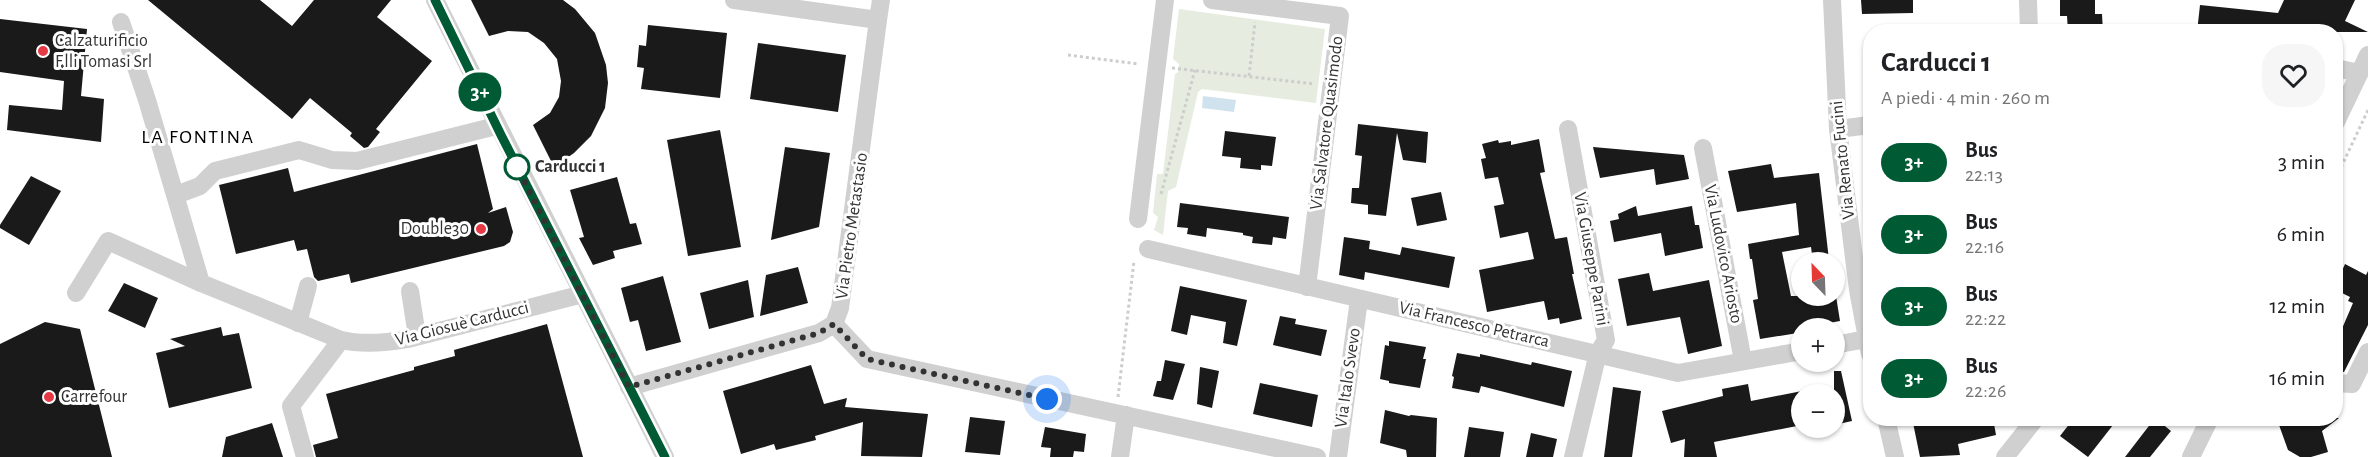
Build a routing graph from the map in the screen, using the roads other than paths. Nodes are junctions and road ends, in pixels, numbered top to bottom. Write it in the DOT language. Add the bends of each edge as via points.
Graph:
graph roads {
  1 [pos="435,0"];
  2 [pos="734,0"];
  3 [pos="881,0"];
  4 [pos="1165,0"];
  5 [pos="1212,0"];
  6 [pos="1832,0"];
  7 [pos="2028,0"];
  8 [pos="878,20"];
  9 [pos="121,22"];
  10 [pos="2030,24"];
  11 [pos="2368,55"];
  12 [pos="2343,70"];
  13 [pos="2359,73"];
  14 [pos="2343,107"];
  15 [pos="496,126"];
  16 [pos="1863,126"];
  17 [pos="1568,129"];
  18 [pos="1838,129"];
  19 [pos="1703,148"];
  20 [pos="176,195"];
  21 [pos="1138,219"];
  22 [pos="1148,249"];
  23 [pos="201,283"];
  24 [pos="308,286"];
  25 [pos="1307,287"];
  26 [pos="410,291"];
  27 [pos="76,292"];
  28 [pos="583,294"];
  29 [pos="1359,299"];
  30 [pos="1863,312"];
  31 [pos="298,323"];
  32 [pos="834,324"];
  33 [pos="417,336"];
  34 [pos="340,340"];
  35 [pos="1845,345"];
  36 [pos="1863,346"];
  37 [pos="2368,352"];
  38 [pos="1598,353"];
  39 [pos="1791,353"];
  40 [pos="1743,360"];
  41 [pos="2343,383"];
  42 [pos="629,387"];
  43 [pos="1120,415"];
  44 [pos="1888,426"];
  45 [pos="2030,426"];
  46 [pos="2206,426"];
  47 [pos="305,457"];
  48 [pos="665,457"];
  49 [pos="1120,457"];
  50 [pos="1317,457"];
  51 [pos="1338,457"];
  52 [pos="1573,457"];
  53 [pos="1895,457"];
  54 [pos="2005,457"];
  55 [pos="2191,457"];
  1 -- 15 [label="street"];
  2 -- 8 [label="street"];
  3 -- 8 [label="street, Via Pietro Metastasio"];
  4 -- 21 [label="street"];
  5 -- 25 [label="street, Via Salvatore Quasimodo" via="1340,16"];
  6 -- 18 [label="street, Via Renato Fucini"];
  7 -- 10 [label="street"];
  8 -- 32 [label="street, Via Pietro Metastasio" via="840,308"];
  9 -- 20 [label="street"];
  11 -- 13 [label="street"];
  12 -- 13 [label="street"];
  13 -- 14 [label="street"];
  15 -- 20 [label="street" via="357,161 332,160 299,150 215,171 200,186"];
  15 -- 28 [label="street"];
  16 -- 18 [label="street"];
  17 -- 38 [label="street, Via Giuseppe Parini" via="1606,340"];
  18 -- 30 [label="street, Via Renato Fucini"];
  19 -- 40 [label="street, Via Ludovico Ariosto"];
  20 -- 23 [label="street"];
  22 -- 25 [label="street, Via Francesco Petrarca"];
  23 -- 27 [label="street, Via Giosuè Carducci" via="108,241"];
  23 -- 31 [label="street, Via Giosuè Carducci"];
  24 -- 31 [label="street"];
  25 -- 29 [label="street, Via Francesco Petrarca"];
  26 -- 33 [label="street"];
  28 -- 33 [label="street, Via Giosuè Carducci"];
  28 -- 42 [label="street"];
  29 -- 38 [label="street, Via Francesco Petrarca"];
  29 -- 51 [label="street, Via Italo Svevo"];
  31 -- 34 [label="street, Via Giosuè Carducci"];
  32 -- 42 [label="street, Via Pietro Metastasio" via="819,333"];
  32 -- 43 [label="street" via="867,359"];
  33 -- 34 [label="street, Via Giosuè Carducci" via="384,343"];
  34 -- 47 [label="street" via="291,406"];
  35 -- 36 [label="street"];
  37 -- 41 [label="street" via="2352,384"];
  38 -- 40 [label="street, Via Francesco Petrarca" via="1678,373"];
  38 -- 52 [label="street, Via Giuseppe Parini"];
  39 -- 40 [label="street, Via Francesco Petrarca"];
  42 -- 48 [label="street"];
  43 -- 49 [label="street"];
  43 -- 50 [label="street"];
  44 -- 53 [label="street"];
  45 -- 54 [label="street"];
  46 -- 55 [label="street"];
}
